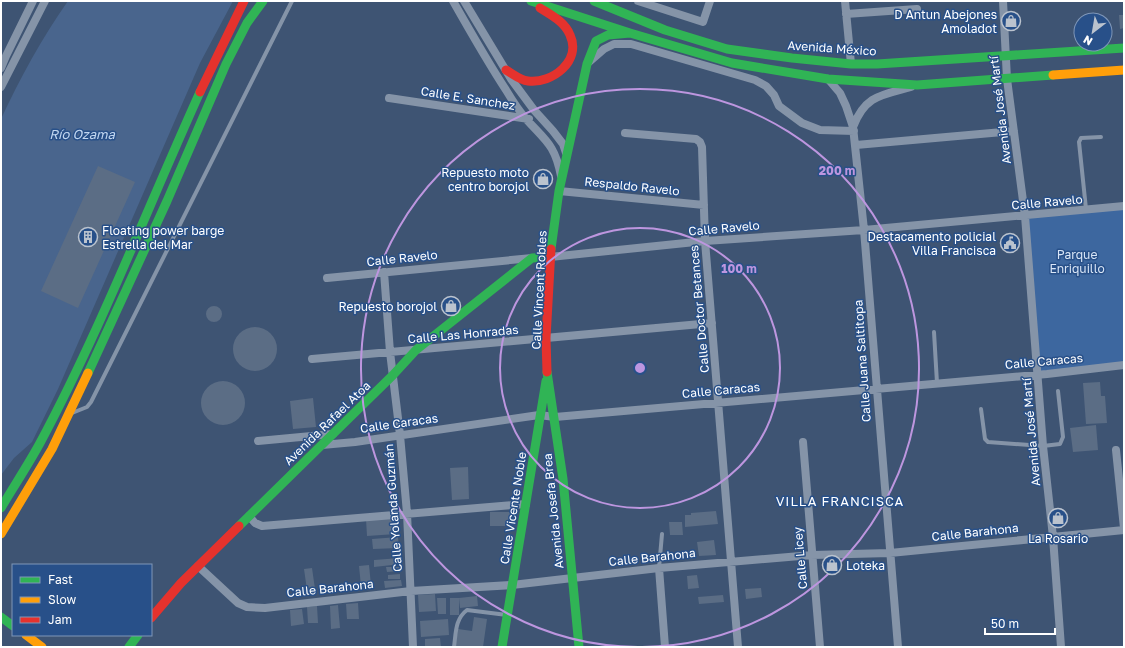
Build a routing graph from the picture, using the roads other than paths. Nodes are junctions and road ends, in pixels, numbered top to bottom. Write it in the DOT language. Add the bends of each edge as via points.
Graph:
graph roads {
  1 [pos="33,1"];
  2 [pos="45,1"];
  3 [pos="244,1"];
  4 [pos="262,1"];
  5 [pos="292,1"];
  6 [pos="453,1"];
  7 [pos="464,1"];
  8 [pos="530,1"];
  9 [pos="594,1"];
  10 [pos="610,1"];
  11 [pos="638,1"];
  12 [pos="710,1"];
  13 [pos="845,1"];
  14 [pos="1003,1"];
  15 [pos="917,9"];
  16 [pos="618,11"];
  17 [pos="846,14"];
  18 [pos="630,33"];
  19 [pos="1124,48"];
  20 [pos="1005,56"];
  21 [pos="587,64"];
  22 [pos="851,64"];
  23 [pos="1,68"];
  24 [pos="506,70"];
  25 [pos="1124,70"];
  26 [pos="828,79"];
  27 [pos="1007,79"];
  28 [pos="916,85"];
  29 [pos="1,87"];
  30 [pos="389,98"];
  31 [pos="526,119"];
  32 [pos="543,119"];
  33 [pos="854,129"];
  34 [pos="1014,131"];
  35 [pos="625,133"];
  36 [pos="1101,137"];
  37 [pos="856,145"];
  38 [pos="566,153"];
  39 [pos="561,176"];
  40 [pos="559,191"];
  41 [pos="704,205"];
  42 [pos="1124,206"];
  43 [pos="1086,210"];
  44 [pos="1025,216"];
  45 [pos="864,230"];
  46 [pos="705,241"];
  47 [pos="550,256"];
  48 [pos="532,258"];
  49 [pos="384,272"];
  50 [pos="327,278"];
  51 [pos="712,323"];
  52 [pos="934,332"];
  53 [pos="546,338"];
  54 [pos="416,350"];
  55 [pos="390,352"];
  56 [pos="312,359"];
  57 [pos="1124,365"];
  58 [pos="547,373"];
  59 [pos="1038,374"];
  60 [pos="393,375"];
  61 [pos="937,383"];
  62 [pos="876,388"];
  63 [pos="1058,391"];
  64 [pos="718,402"];
  65 [pos="980,409"];
  66 [pos="69,414"];
  67 [pos="540,415"];
  68 [pos="554,416"];
  69 [pos="332,434"];
  70 [pos="400,435"];
  71 [pos="258,441"];
  72 [pos="803,442"];
  73 [pos="322,445"];
  74 [pos="1043,446"];
  75 [pos="1116,450"];
  76 [pos="526,504"];
  77 [pos="1,508"];
  78 [pos="407,513"];
  79 [pos="249,516"];
  80 [pos="1124,529"];
  81 [pos="1,534"];
  82 [pos="662,534"];
  83 [pos="1053,537"];
  84 [pos="890,553"];
  85 [pos="812,555"];
  86 [pos="731,562"];
  87 [pos="198,566"];
  88 [pos="659,568"];
  89 [pos="572,578"];
  90 [pos="512,585"];
  91 [pos="411,591"];
  92 [pos="508,615"];
  93 [pos="1,617"];
  94 [pos="152,617"];
  95 [pos="12,625"];
  96 [pos="27,636"];
  97 [pos="137,636"];
  98 [pos="42,647"];
  99 [pos="129,647"];
  100 [pos="413,647"];
  101 [pos="454,647"];
  102 [pos="502,647"];
  103 [pos="579,647"];
  104 [pos="665,647"];
  105 [pos="738,647"];
  106 [pos="820,647"];
  107 [pos="898,647"];
  108 [pos="1061,647"];
  1 -- 23 [label="street"];
  2 -- 29 [label="street"];
  3 -- 77 [label="main road" via="220,48 79,365 40,442"];
  4 -- 66 [label="main road" via="247,23 226,64 167,201"];
  5 -- 66 [label="lane" via="91,402 87,407"];
  6 -- 31 [label="street, Calle Vincent Robles" via="506,91"];
  7 -- 24 [label="street"];
  8 -- 18 [label="main road"];
  8 -- 24 [label="main road" via="559,20 570,35 572,54 561,71 542,81 527,81"];
  9 -- 16 [label="main road, Avenida México"];
  10 -- 16 [label="main road"];
  11 -- 12 [label="street" via="703,22"];
  13 -- 17 [label="street"];
  14 -- 20 [label="street, Avenida José Martí"];
  15 -- 17 [label="street"];
  16 -- 22 [label="main road, Avenida México" via="664,30 727,49"];
  17 -- 22 [label="street"];
  18 -- 21 [label="main road" via="608,35 596,41"];
  18 -- 26 [label="main road" via="732,63"];
  19 -- 20 [label="main road, Avenida México"];
  20 -- 22 [label="main road, Avenida México"];
  20 -- 27 [label="street, Avenida José Martí"];
  21 -- 33 [label="street" via="614,44 631,44 755,80 766,86 779,106 802,123 820,130"];
  21 -- 38 [label="main road"];
  24 -- 32 [label="street"];
  25 -- 27 [label="main road"];
  26 -- 28 [label="main road"];
  26 -- 33 [label="street, Calle Juana Saltitopa" via="840,93"];
  27 -- 28 [label="main road"];
  27 -- 34 [label="street, Avenida José Martí"];
  28 -- 33 [label="street" via="878,96 858,115"];
  30 -- 31 [label="street, Calle E. Sanchez"];
  31 -- 32 [label="street, Calle E. Sanchez"];
  31 -- 39 [label="street, Calle Vincent Robles" via="553,150"];
  32 -- 38 [label="street" via="560,140"];
  33 -- 37 [label="street, Calle Juana Saltitopa"];
  34 -- 37 [label="street"];
  34 -- 44 [label="street, Avenida José Martí"];
  35 -- 41 [label="street, Calle Doctor Betances" via="696,139 700,142"];
  36 -- 43 [label="lane" via="1081,138 1079,142"];
  37 -- 45 [label="street, Calle Juana Saltitopa"];
  38 -- 39 [label="main road"];
  39 -- 40 [label="main road, Calle Vincent Robles"];
  40 -- 41 [label="street, Respaldo Ravelo"];
  40 -- 47 [label="main road, Calle Vincent Robles"];
  41 -- 46 [label="street, Calle Doctor Betances"];
  42 -- 43 [label="street, Calle Ravelo"];
  43 -- 44 [label="street, Calle Ravelo"];
  44 -- 45 [label="street, Calle Ravelo"];
  44 -- 59 [label="street, Avenida José Martí"];
  45 -- 46 [label="street, Calle Ravelo"];
  45 -- 62 [label="street, Calle Juana Saltitopa"];
  46 -- 47 [label="street, Calle Ravelo"];
  46 -- 51 [label="street, Calle Doctor Betances"];
  47 -- 48 [label="main road, Calle Ravelo"];
  47 -- 53 [label="main road, Calle Vincent Robles"];
  48 -- 49 [label="street, Calle Ravelo"];
  48 -- 54 [label="main road, Avenida Rafael Atoa"];
  49 -- 50 [label="street, Calle Ravelo"];
  49 -- 55 [label="street, Calle Yolanda Guzmán"];
  51 -- 53 [label="street, Calle Las Honradas"];
  51 -- 64 [label="street, Calle Doctor Betances"];
  52 -- 61 [label="lane"];
  53 -- 54 [label="street, Calle Las Honradas"];
  53 -- 58 [label="main road, Calle Vincent Robles"];
  54 -- 55 [label="street, Calle Las Honradas"];
  54 -- 60 [label="main road, Avenida Rafael Atoa"];
  55 -- 56 [label="street, Calle Las Honradas"];
  55 -- 60 [label="street, Calle Yolanda Guzmán"];
  57 -- 59 [label="street, Calle Caracas"];
  58 -- 67 [label="main road, Calle Vicente Noble"];
  58 -- 68 [label="main road, Avenida Josefa Brea"];
  59 -- 61 [label="street, Calle Caracas"];
  59 -- 74 [label="street, Avenida José Martí"];
  60 -- 69 [label="main road, Avenida Rafael Atoa"];
  60 -- 70 [label="street, Calle Yolanda Guzmán"];
  61 -- 62 [label="street, Calle Caracas"];
  62 -- 64 [label="street, Calle Caracas"];
  62 -- 84 [label="street, Calle Juana Saltitopa"];
  63 -- 74 [label="lane" via="1063,436 1060,444"];
  64 -- 68 [label="street, Calle Caracas"];
  64 -- 86 [label="street, Calle Doctor Betances"];
  65 -- 74 [label="lane" via="985,439 988,442"];
  66 -- 81 [label="main road" via="52,449"];
  67 -- 68 [label="street, Calle Caracas"];
  67 -- 70 [label="street, Calle Caracas"];
  67 -- 76 [label="main road, Calle Vicente Noble"];
  68 -- 89 [label="main road, Avenida Josefa Brea"];
  69 -- 71 [label="street"];
  69 -- 73 [label="main road, Avenida Rafael Atoa"];
  70 -- 73 [label="street, Calle Caracas"];
  70 -- 78 [label="street, Calle Yolanda Guzmán"];
  72 -- 85 [label="street, Calle Licey"];
  73 -- 79 [label="main road, Avenida Rafael Atoa"];
  74 -- 83 [label="street, Avenida José Martí"];
  75 -- 80 [label="street"];
  76 -- 78 [label="street"];
  76 -- 90 [label="main road, Calle Vicente Noble"];
  78 -- 79 [label="street" via="262,526"];
  78 -- 91 [label="street, Calle Yolanda Guzmán"];
  79 -- 87 [label="main road, Avenida Rafael Atoa"];
  80 -- 83 [label="street, Calle Barahona"];
  82 -- 88 [label="lane"];
  83 -- 84 [label="street, Calle Barahona"];
  83 -- 108 [label="street, Avenida José Martí"];
  84 -- 85 [label="street, Calle Barahona"];
  84 -- 107 [label="street, Calle Juana Saltitopa"];
  85 -- 86 [label="street, Calle Barahona"];
  85 -- 106 [label="street, Calle Licey"];
  86 -- 88 [label="street, Calle Barahona"];
  86 -- 105 [label="street, Calle Doctor Betances"];
  87 -- 91 [label="street, Calle Barahona" via="238,603 247,607 265,608"];
  87 -- 94 [label="main road, Avenida Rafael Atoa"];
  88 -- 89 [label="street, Calle Barahona"];
  88 -- 104 [label="street"];
  89 -- 90 [label="street, Calle Barahona"];
  89 -- 103 [label="main road, Avenida Josefa Brea"];
  90 -- 91 [label="street, Calle Barahona"];
  90 -- 92 [label="main road, Calle Vicente Noble"];
  91 -- 100 [label="street, Calle Yolanda Guzmán"];
  92 -- 101 [label="lane" via="466,610 458,621"];
  92 -- 102 [label="main road, Calle Vicente Noble"];
  93 -- 95 [label="main road"];
  96 -- 98 [label="main road"];
  97 -- 99 [label="main road"];
}
